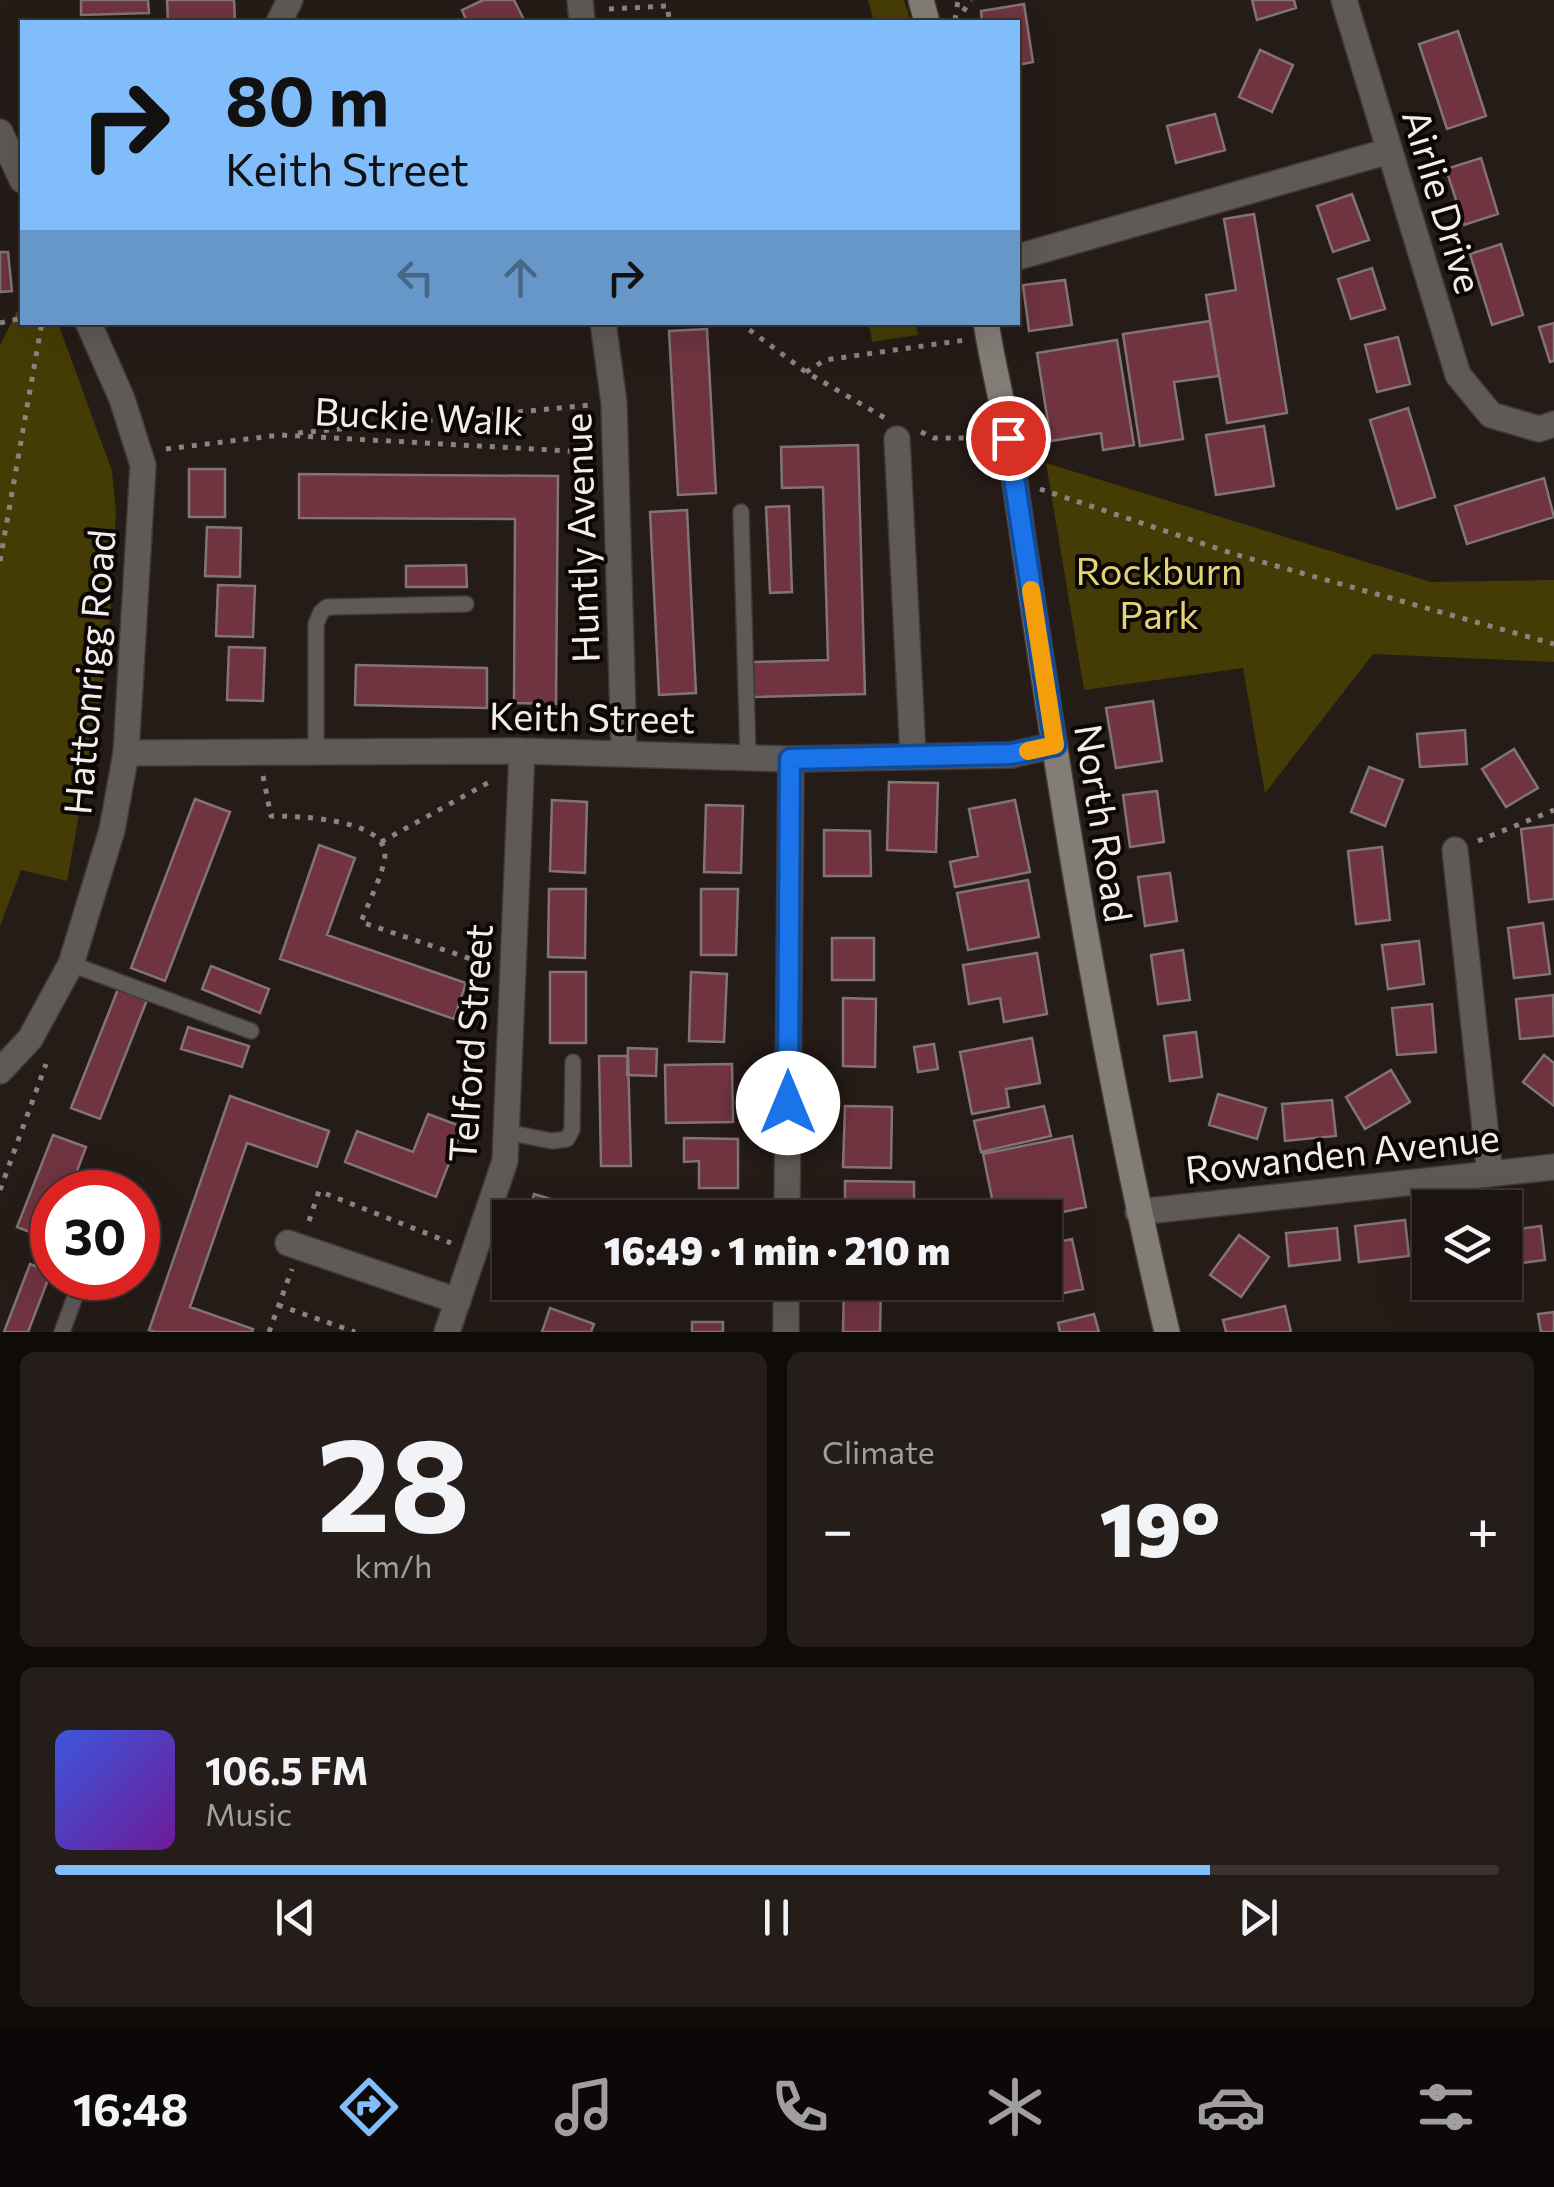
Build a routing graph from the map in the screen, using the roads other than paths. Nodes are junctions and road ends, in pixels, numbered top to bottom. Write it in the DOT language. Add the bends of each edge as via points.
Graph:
graph roads {
  1 [pos="1344,0"];
  2 [pos="0,132"];
  3 [pos="1389,151"];
  4 [pos="20,176"];
  5 [pos="1020,256"];
  6 [pos="89,325"];
  7 [pos="603,325"];
  8 [pos="987,329"];
  9 [pos="1554,424"];
  10 [pos="924,464"];
  11 [pos="741,512"];
  12 [pos="466,604"];
  13 [pos="1055,745"];
  14 [pos="316,752"];
  15 [pos="624,752"];
  16 [pos="126,753"];
  17 [pos="748,756"];
  18 [pos="914,756"];
  19 [pos="790,759"];
  20 [pos="521,763"];
  21 [pos="1455,850"];
  22 [pos="71,964"];
  23 [pos="251,1031"];
  24 [pos="573,1062"];
  25 [pos="0,1071"];
  26 [pos="506,1132"];
  27 [pos="1554,1167"];
  28 [pos="1490,1174"];
  29 [pos="787,1200"];
  30 [pos="1138,1212"];
  31 [pos="288,1243"];
  32 [pos="74,1300"];
  33 [pos="458,1300"];
  34 [pos="786,1300"];
  35 [pos="62,1332"];
  36 [pos="447,1332"];
  37 [pos="786,1332"];
  38 [pos="1166,1332"];
  1 -- 3 [label="street, Airlie Drive"];
  2 -- 4 [label="street"];
  3 -- 5 [label="street"];
  3 -- 9 [label="street, Airlie Drive" via="1458,375 1490,415 1540,429"];
  6 -- 16 [label="street, Hattonrigg Road" via="143,465"];
  7 -- 15 [label="street, Huntly Avenue" via="614,403"];
  8 -- 13 [label="main road, North Road"];
  10 -- 18 [label="street" via="904,445"];
  11 -- 17 [label="lane"];
  12 -- 14 [label="lane" via="321,612"];
  13 -- 18 [label="street, Keith Street" via="1011,754"];
  13 -- 30 [label="main road, North Road" via="1092,984"];
  14 -- 16 [label="street, Keith Street"];
  14 -- 20 [label="street, Keith Street"];
  15 -- 17 [label="street, Keith Street"];
  15 -- 20 [label="street, Keith Street"];
  16 -- 22 [label="street, Hattonrigg Road" via="112,830"];
  17 -- 19 [label="street, Keith Street"];
  18 -- 19 [label="street, Keith Street"];
  19 -- 29 [label="street"];
  20 -- 26 [label="street, Telford Street"];
  21 -- 28 [label="street"];
  22 -- 23 [label="lane"];
  22 -- 25 [label="street, Hattonrigg Road" via="30,1040"];
  24 -- 26 [label="lane" via="567,1140"];
  26 -- 33 [label="street, Telford Street" via="505,1161"];
  27 -- 28 [label="street, Rowanden Avenue"];
  28 -- 30 [label="street, Rowanden Avenue"];
  30 -- 38 [label="main road, North Road"];
  31 -- 33 [label="street"];
  32 -- 35 [label="lane"];
  33 -- 36 [label="street, Telford Street"];
  34 -- 37 [label="street"];
}
